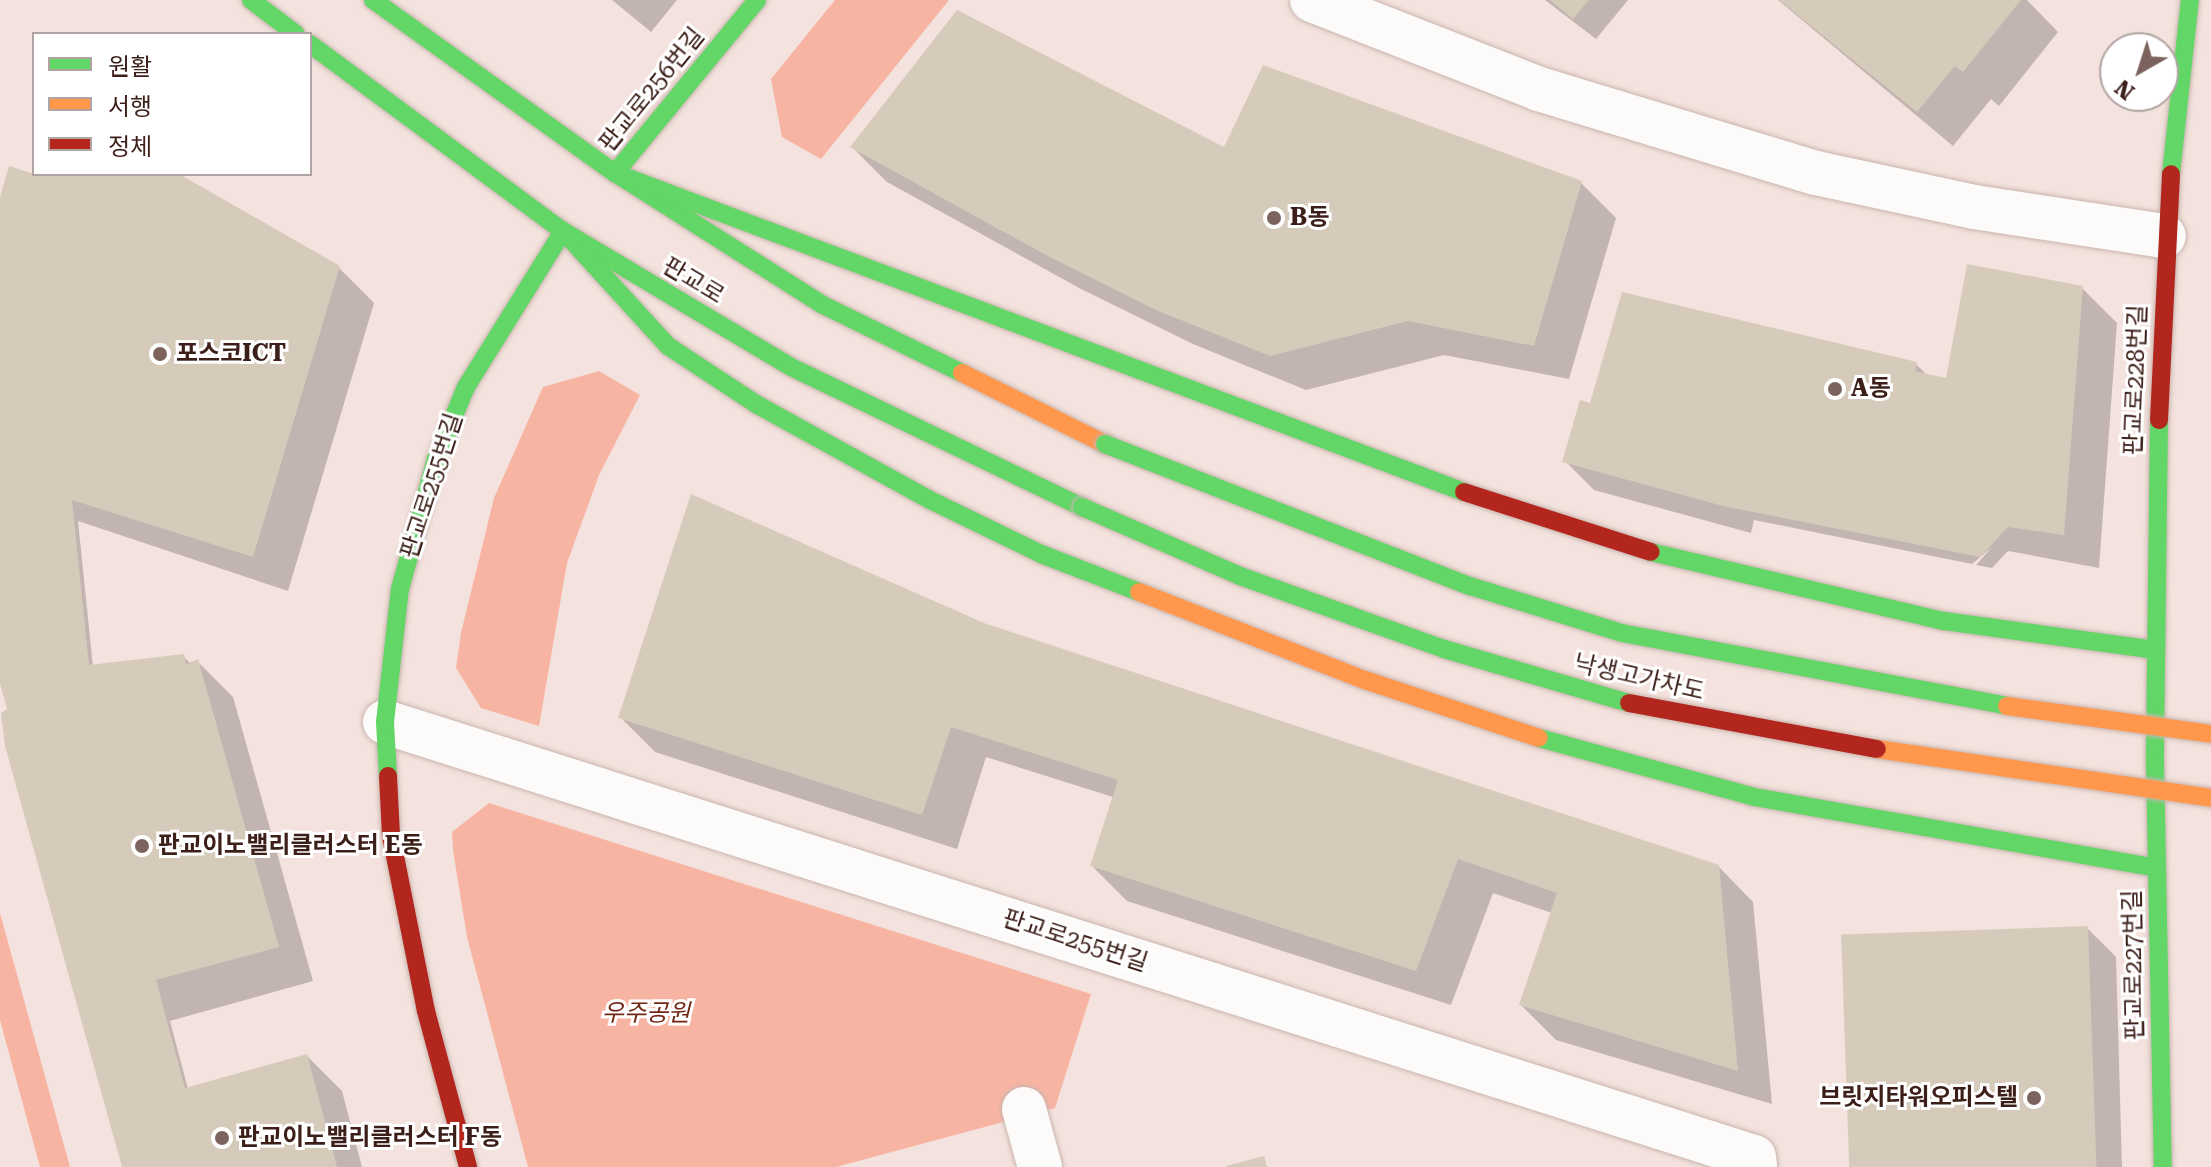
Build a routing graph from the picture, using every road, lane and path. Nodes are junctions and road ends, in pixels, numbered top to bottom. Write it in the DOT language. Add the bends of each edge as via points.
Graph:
graph roads {
  1 [pos="251,0"];
  2 [pos="373,0"];
  3 [pos="757,0"];
  4 [pos="1312,0"];
  5 [pos="2190,0"];
  6 [pos="293,32"];
  7 [pos="312,45"];
  8 [pos="615,173"];
  9 [pos="563,231"];
  10 [pos="2164,236"];
  11 [pos="1105,444"];
  12 [pos="1082,507"];
  13 [pos="2156,650"];
  14 [pos="385,722"];
  15 [pos="2211,734"];
  16 [pos="2155,763"];
  17 [pos="2211,798"];
  18 [pos="2155,868"];
  19 [pos="1024,1109"];
  20 [pos="468,1167"];
  21 [pos="1040,1167"];
  22 [pos="1755,1167"];
  23 [pos="2163,1167"];
  1 -- 6 [label="main road"];
  2 -- 8 [label="main road, 판교로"];
  3 -- 8 [label="main road, 판교로256번길"];
  4 -- 10 [label="street" via="1539,89 1755,156 1974,207"];
  5 -- 10 [label="main road, 판교로228번길"];
  7 -- 9 [label="main road, 판교로"];
  8 -- 11 [label="main road, 판교로" via="823,305"];
  8 -- 13 [label="main road" via="844,255 1429,480 1637,549 1944,621"];
  9 -- 12 [label="main road, 판교로" via="791,367"];
  9 -- 14 [label="main road, 판교로255번길" via="473,375 436,459 400,589"];
  9 -- 18 [label="main road" via="668,346 756,404 1041,554 1365,680 1567,747 1754,797"];
  10 -- 13 [label="main road, 판교로228번길"];
  11 -- 15 [label="main road, 낙생고가차도, bridge" via="1470,586 1622,633 2081,720"];
  12 -- 17 [label="main road, 낙생고가차도, bridge" via="1254,581 1444,649 1613,700 1797,737"];
  13 -- 16 [label="main road, 판교로228번길"];
  14 -- 20 [label="main road, 판교로255번길" via="391,836 402,906"];
  14 -- 22 [label="street, 판교로255번길" via="1754,1157"];
  16 -- 18 [label="main road, 판교로227번길"];
  18 -- 23 [label="main road, 판교로227번길"];
  19 -- 21 [label="street"];
}
